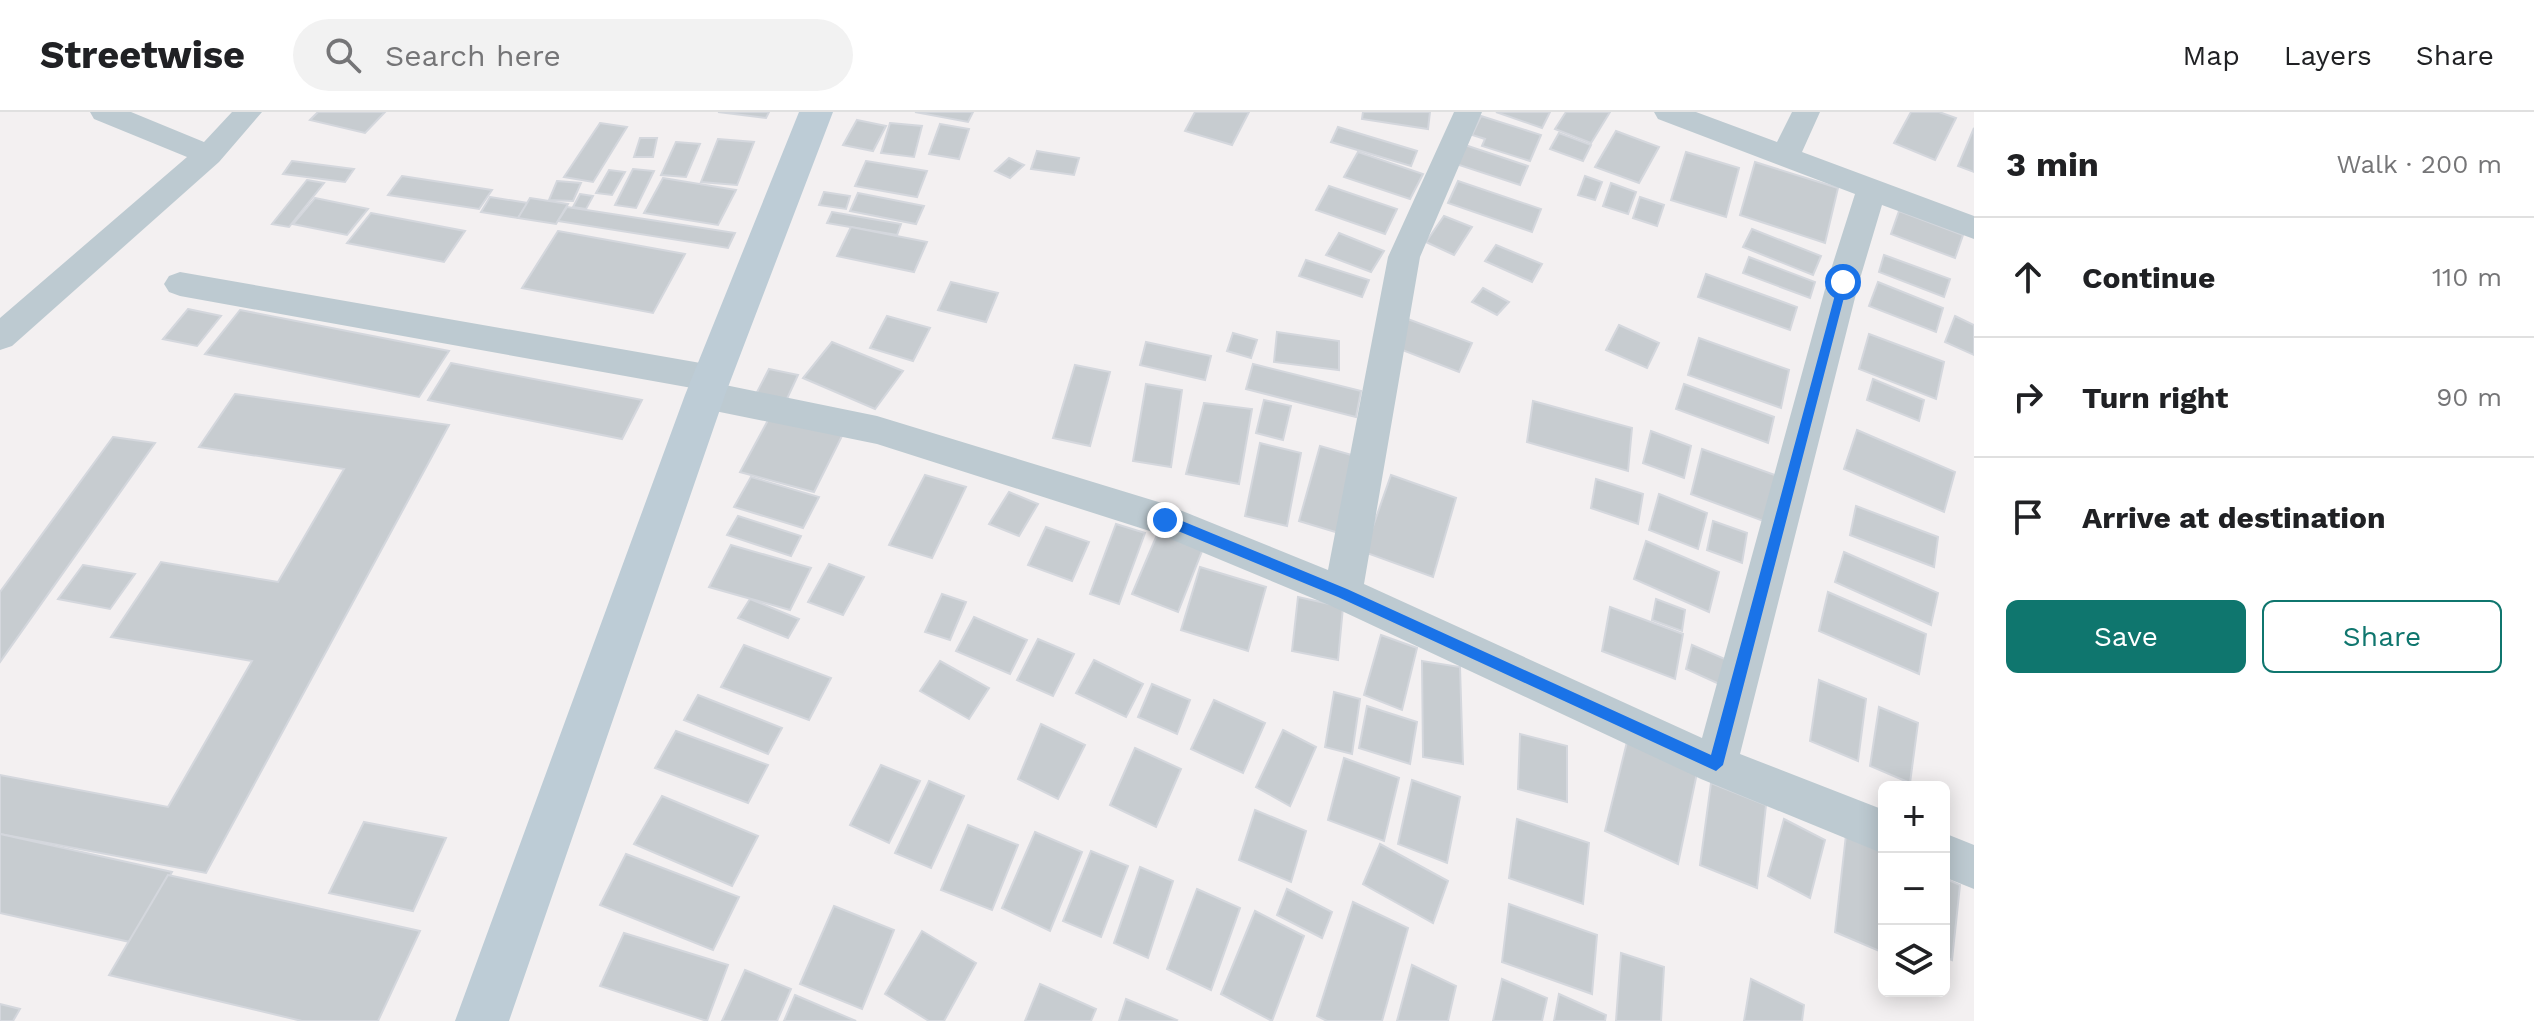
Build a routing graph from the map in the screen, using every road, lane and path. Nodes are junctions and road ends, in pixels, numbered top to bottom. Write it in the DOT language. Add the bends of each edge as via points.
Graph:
graph roads {
  1 [pos="104,112"];
  2 [pos="248,112"];
  3 [pos="816,112"];
  4 [pos="1468,112"];
  5 [pos="1668,112"];
  6 [pos="1806,112"];
  7 [pos="209,155"];
  8 [pos="1785,157"];
  9 [pos="1872,189"];
  10 [pos="1974,228"];
  11 [pos="180,284"];
  12 [pos="0,337"];
  13 [pos="709,386"];
  14 [pos="1343,593"];
  15 [pos="1716,765"];
  16 [pos="1878,830"];
  17 [pos="1950,857"];
  18 [pos="1974,867"];
  19 [pos="482,1021"];
  1 -- 7 [label="street"];
  2 -- 7 [label="street"];
  3 -- 13 [label="main road"];
  4 -- 14 [label="street" via="1404,257"];
  5 -- 8 [label="street"];
  6 -- 8 [label="street"];
  7 -- 12 [label="street"];
  8 -- 9 [label="street"];
  9 -- 10 [label="street"];
  9 -- 15 [label="street"];
  11 -- 13 [label="street"];
  13 -- 14 [label="street" via="877,430 1150,515"];
  13 -- 19 [label="main road"];
  14 -- 15 [label="street"];
  15 -- 16 [label="street"];
  17 -- 18 [label="street"];
}
